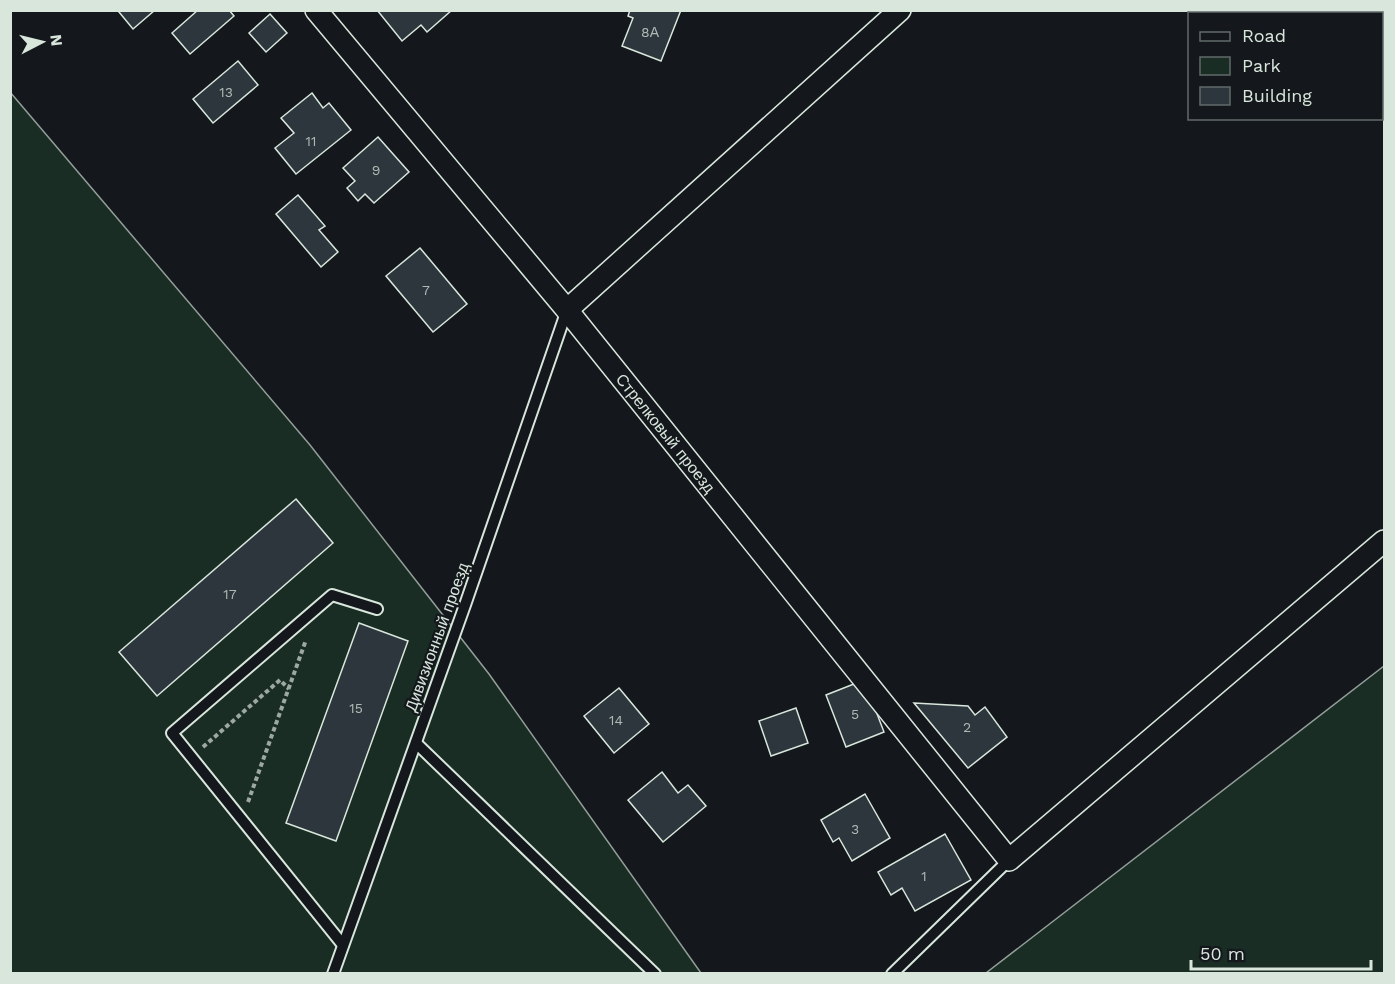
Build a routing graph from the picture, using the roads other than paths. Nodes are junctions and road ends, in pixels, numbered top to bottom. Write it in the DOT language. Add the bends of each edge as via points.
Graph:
graph roads {
  1 [pos="316,10"];
  2 [pos="900,10"];
  3 [pos="567,310"];
  4 [pos="1384,541"];
  5 [pos="377,609"];
  6 [pos="416,743"];
  7 [pos="1009,860"];
  8 [pos="343,945"];
  9 [pos="333,974"];
  10 [pos="655,974"];
  11 [pos="892,974"];
  1 -- 3 [label="street, Стрелковый проезд"];
  2 -- 3 [label="street"];
  3 -- 6 [label="lane, Дивизионный проезд"];
  3 -- 7 [label="street, Стрелковый проезд"];
  4 -- 7 [label="street"];
  5 -- 8 [label="lane" via="332,595 172,733"];
  6 -- 8 [label="lane, Дивизионный проезд"];
  6 -- 10 [label="lane"];
  7 -- 11 [label="lane"];
  8 -- 9 [label="lane, Дивизионный проезд"];
}
